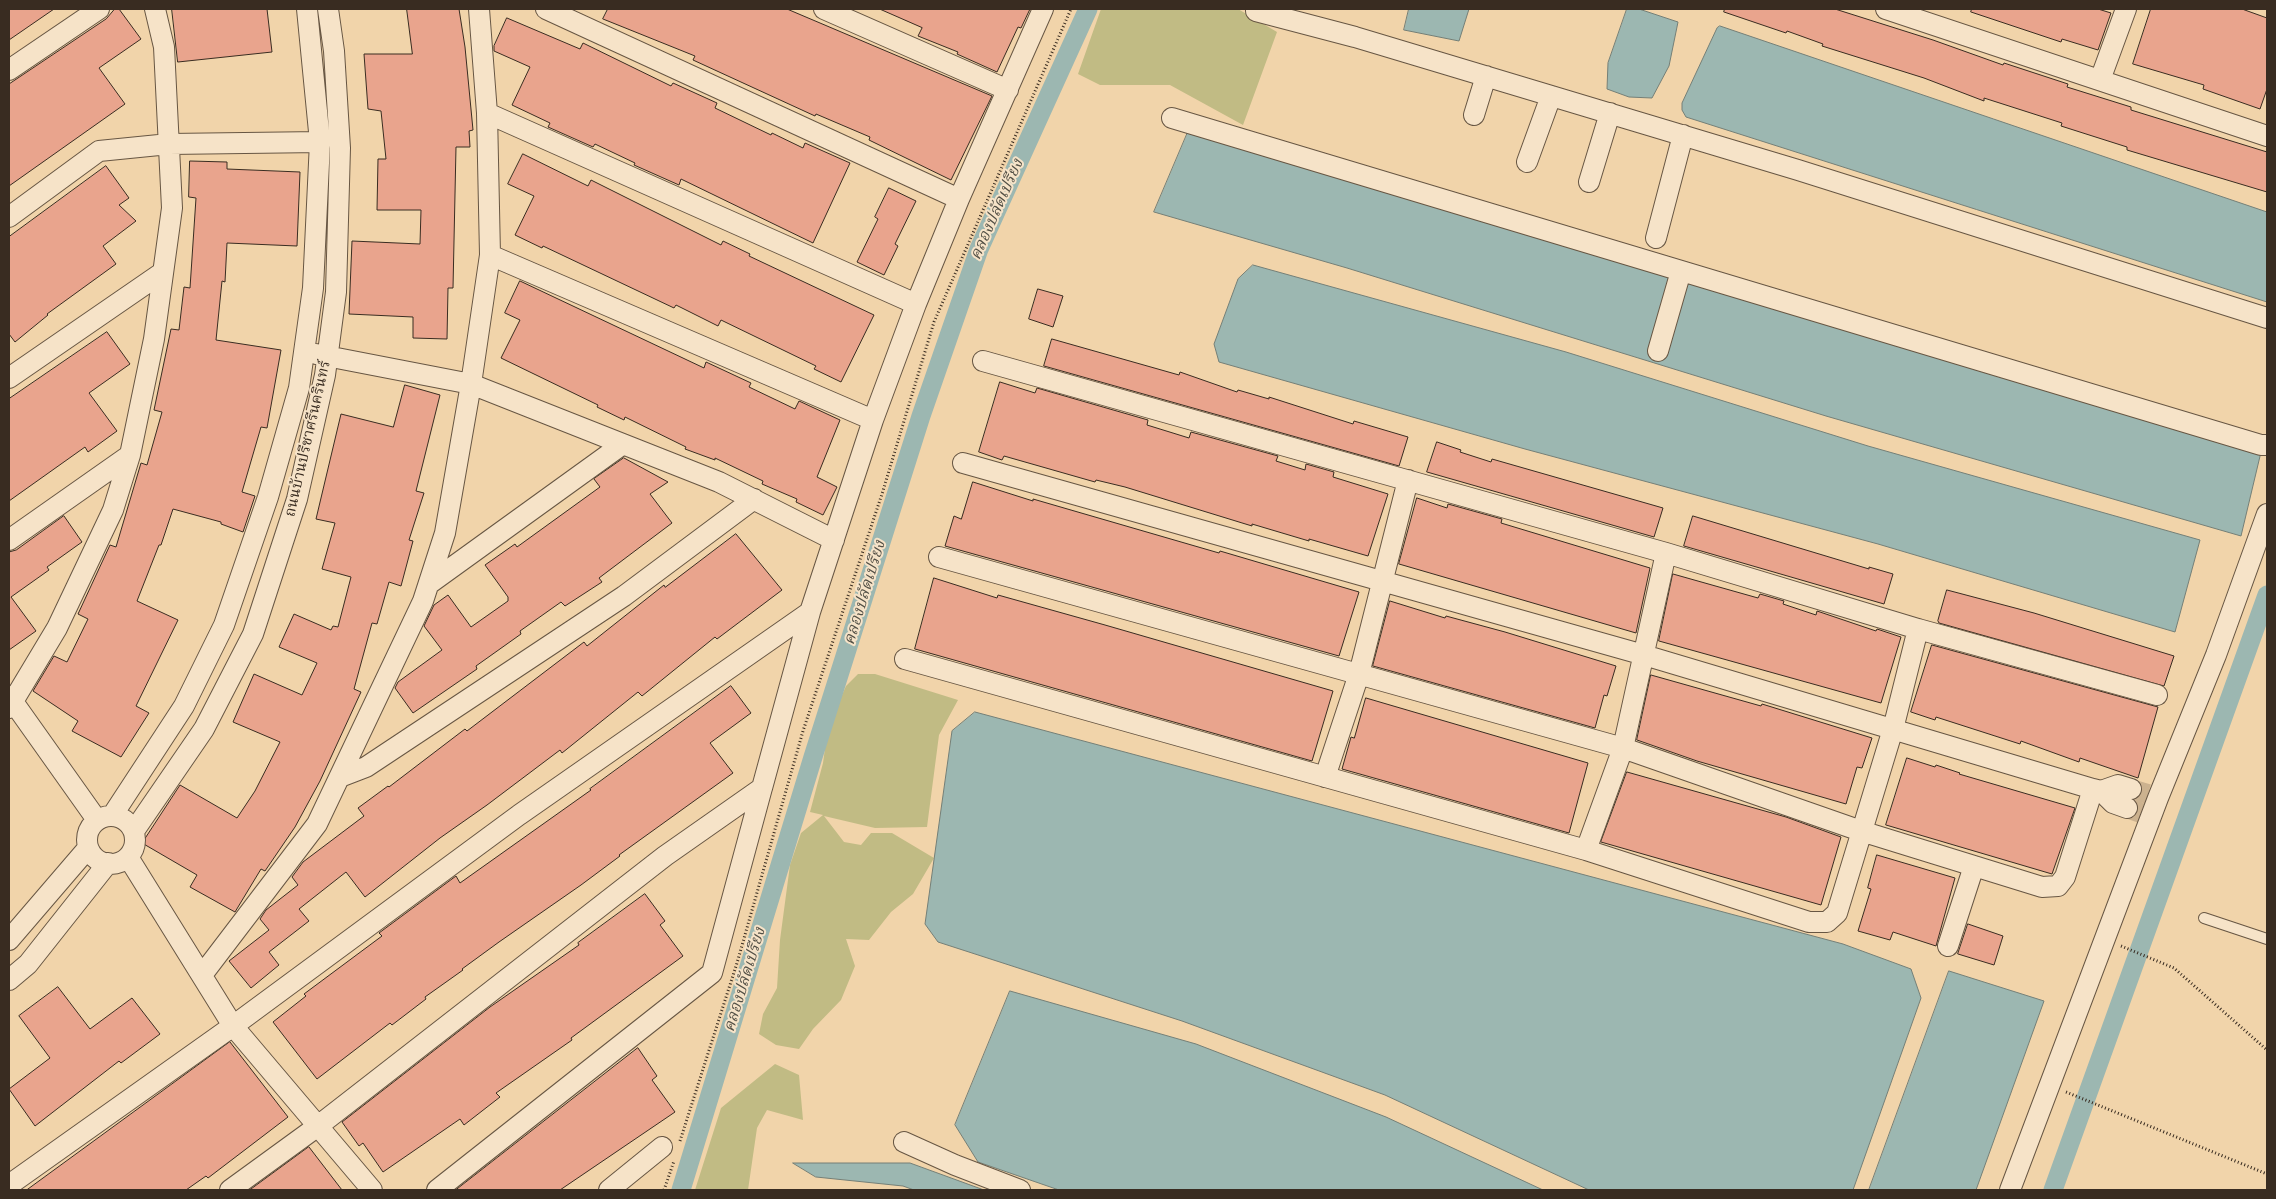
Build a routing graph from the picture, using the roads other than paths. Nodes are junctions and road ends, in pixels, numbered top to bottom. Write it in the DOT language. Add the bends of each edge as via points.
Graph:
graph roads {
  1 [pos="99,9"];
  2 [pos="155,9"];
  3 [pos="307,9"];
  4 [pos="328,9"];
  5 [pos="479,9"];
  6 [pos="546,9"];
  7 [pos="824,9"];
  8 [pos="1043,9"];
  9 [pos="1886,9"];
  10 [pos="2126,9"];
  11 [pos="1256,10"];
  12 [pos="9,70"];
  13 [pos="1486,76"];
  14 [pos="2100,80"];
  15 [pos="1008,90"];
  16 [pos="1551,96"];
  17 [pos="1610,113"];
  18 [pos="487,114"];
  19 [pos="1474,114"];
  20 [pos="1172,118"];
  21 [pos="1683,135"];
  22 [pos="2267,136"];
  23 [pos="320,142"];
  24 [pos="169,144"];
  25 [pos="1527,162"];
  26 [pos="1589,182"];
  27 [pos="959,199"];
  28 [pos="9,217"];
  29 [pos="1656,238"];
  30 [pos="490,255"];
  31 [pos="1681,271"];
  32 [pos="163,272"];
  33 [pos="916,304"];
  34 [pos="2267,318"];
  35 [pos="1658,351"];
  36 [pos="305,352"];
  37 [pos="328,356"];
  38 [pos="983,361"];
  39 [pos="9,378"];
  40 [pos="471,384"];
  41 [pos="873,420"];
  42 [pos="623,444"];
  43 [pos="2267,445"];
  44 [pos="130,454"];
  45 [pos="963,463"];
  46 [pos="1408,480"];
  47 [pos="754,499"];
  48 [pos="2267,514"];
  49 [pos="9,540"];
  50 [pos="834,540"];
  51 [pos="1666,554"];
  52 [pos="939,557"];
  53 [pos="1383,581"];
  54 [pos="429,584"];
  55 [pos="810,612"];
  56 [pos="1918,629"];
  57 [pos="1644,655"];
  58 [pos="905,659"];
  59 [pos="1358,674"];
  60 [pos="2157,695"];
  61 [pos="10,702"];
  62 [pos="1893,730"];
  63 [pos="1623,748"];
  64 [pos="340,777"];
  65 [pos="1325,777"];
  66 [pos="762,788"];
  67 [pos="2097,790"];
  68 [pos="2143,803"];
  69 [pos="104,818"];
  70 [pos="134,831"];
  71 [pos="1862,831"];
  72 [pos="88,848"];
  73 [pos="1586,850"];
  74 [pos="128,857"];
  75 [pos="108,863"];
  76 [pos="1974,866"];
  77 [pos="2204,918"];
  78 [pos="2267,939"];
  79 [pos="9,940"];
  80 [pos="1948,946"];
  81 [pos="202,975"];
  82 [pos="9,980"];
  83 [pos="233,1026"];
  84 [pos="318,1126"];
  85 [pos="904,1142"];
  86 [pos="673,1148"];
  87 [pos="9,1185"];
  88 [pos="230,1190"];
  89 [pos="372,1190"];
  90 [pos="437,1190"];
  91 [pos="609,1190"];
  92 [pos="1020,1190"];
  93 [pos="2010,1190"];
  1 -- 12 [label="street"];
  2 -- 24 [label="street" via="164,47"];
  3 -- 23 [label="street, ถนนบ้านปรีชาศรีนครินทร์"];
  4 -- 37 [label="street, ถนนบ้านปรีชาศรีนครินทร์" via="340,148 336,292"];
  5 -- 18 [label="street"];
  6 -- 27 [label="street"];
  7 -- 15 [label="street"];
  8 -- 15 [label="street"];
  9 -- 14 [label="street"];
  10 -- 14 [label="street"];
  11 -- 13 [label="street"];
  13 -- 16 [label="street"];
  13 -- 19 [label="street"];
  14 -- 22 [label="street"];
  15 -- 27 [label="street"];
  16 -- 17 [label="street"];
  16 -- 25 [label="street"];
  17 -- 21 [label="street"];
  17 -- 26 [label="street"];
  18 -- 30 [label="street"];
  18 -- 33 [label="street"];
  20 -- 31 [label="street"];
  21 -- 29 [label="street"];
  21 -- 34 [label="street"];
  23 -- 24 [label="street"];
  23 -- 36 [label="street, ถนนบ้านปรีชาศรีนครินทร์" via="313,288"];
  24 -- 28 [label="street" via="100,151"];
  24 -- 32 [label="street" via="172,208"];
  27 -- 33 [label="street"];
  30 -- 40 [label="street"];
  30 -- 41 [label="street"];
  31 -- 35 [label="street"];
  31 -- 43 [label="street" via="2261,446"];
  32 -- 39 [label="street"];
  32 -- 44 [label="street" via="154,339"];
  33 -- 41 [label="street"];
  36 -- 37 [label="street"];
  36 -- 69 [label="street, ถนนบ้านปรีชาศรีนครินทร์" via="299,388 268,497 224,625 184,706"];
  37 -- 40 [label="street"];
  37 -- 70 [label="street, ถนนบ้านปรีชาศรีนครินทร์" via="297,499 253,634 204,729"];
  38 -- 46 [label="street"];
  40 -- 42 [label="street"];
  40 -- 54 [label="street" via="445,534"];
  41 -- 50 [label="street"];
  42 -- 47 [label="street"];
  42 -- 54 [label="street"];
  44 -- 49 [label="street"];
  44 -- 61 [label="street" via="113,510 56,628"];
  45 -- 53 [label="street"];
  46 -- 51 [label="street"];
  46 -- 53 [label="street"];
  47 -- 50 [label="street"];
  47 -- 64 [label="street" via="624,596 366,767"];
  48 -- 68 [label="street" via="2216,655"];
  50 -- 55 [label="street"];
  51 -- 56 [label="street"];
  51 -- 57 [label="street"];
  52 -- 59 [label="street"];
  53 -- 57 [label="street"];
  53 -- 59 [label="street"];
  54 -- 64 [label="street"];
  55 -- 66 [label="street"];
  55 -- 83 [label="street" via="519,815"];
  56 -- 60 [label="street"];
  56 -- 62 [label="street"];
  57 -- 62 [label="street"];
  57 -- 63 [label="street"];
  58 -- 65 [label="street"];
  59 -- 63 [label="street"];
  59 -- 65 [label="street"];
  61 -- 69 [label="street"];
  62 -- 67 [label="street"];
  62 -- 71 [label="street"];
  63 -- 71 [label="street"];
  63 -- 73 [label="street"];
  64 -- 81 [label="street" via="317,824"];
  65 -- 73 [label="street"];
  66 -- 84 [label="street" via="665,856"];
  66 -- 90 [label="street" via="712,973"];
  67 -- 68 [label="street" via="2118,785"];
  67 -- 76 [label="street" via="2065,877 2058,886 2042,887"];
  68 -- 93 [label="street"];
  69 -- 70 [label="street" via="126,821"];
  69 -- 72 [label="street, ถนนบ้านปรีชาศรีนครินทร์" via="88,833"];
  70 -- 74 [label="street, ถนนบ้านปรีชาศรีนครินทร์" via="136,842"];
  71 -- 73 [label="street" via="1837,913 1827,922 1809,922"];
  71 -- 76 [label="street"];
  72 -- 75 [label="street" via="98,860"];
  72 -- 79 [label="street, ถนนบ้านปรีชาศรีนครินทร์"];
  74 -- 75 [label="street" via="122,862"];
  74 -- 81 [label="street"];
  75 -- 82 [label="street" via="28,964"];
  76 -- 80 [label="street"];
  77 -- 78 [label="lane"];
  81 -- 83 [label="street"];
  83 -- 84 [label="street"];
  83 -- 87 [label="street"];
  84 -- 88 [label="street"];
  84 -- 89 [label="street"];
  85 -- 92 [label="street"];
  86 -- 91 [label="street"];
}
